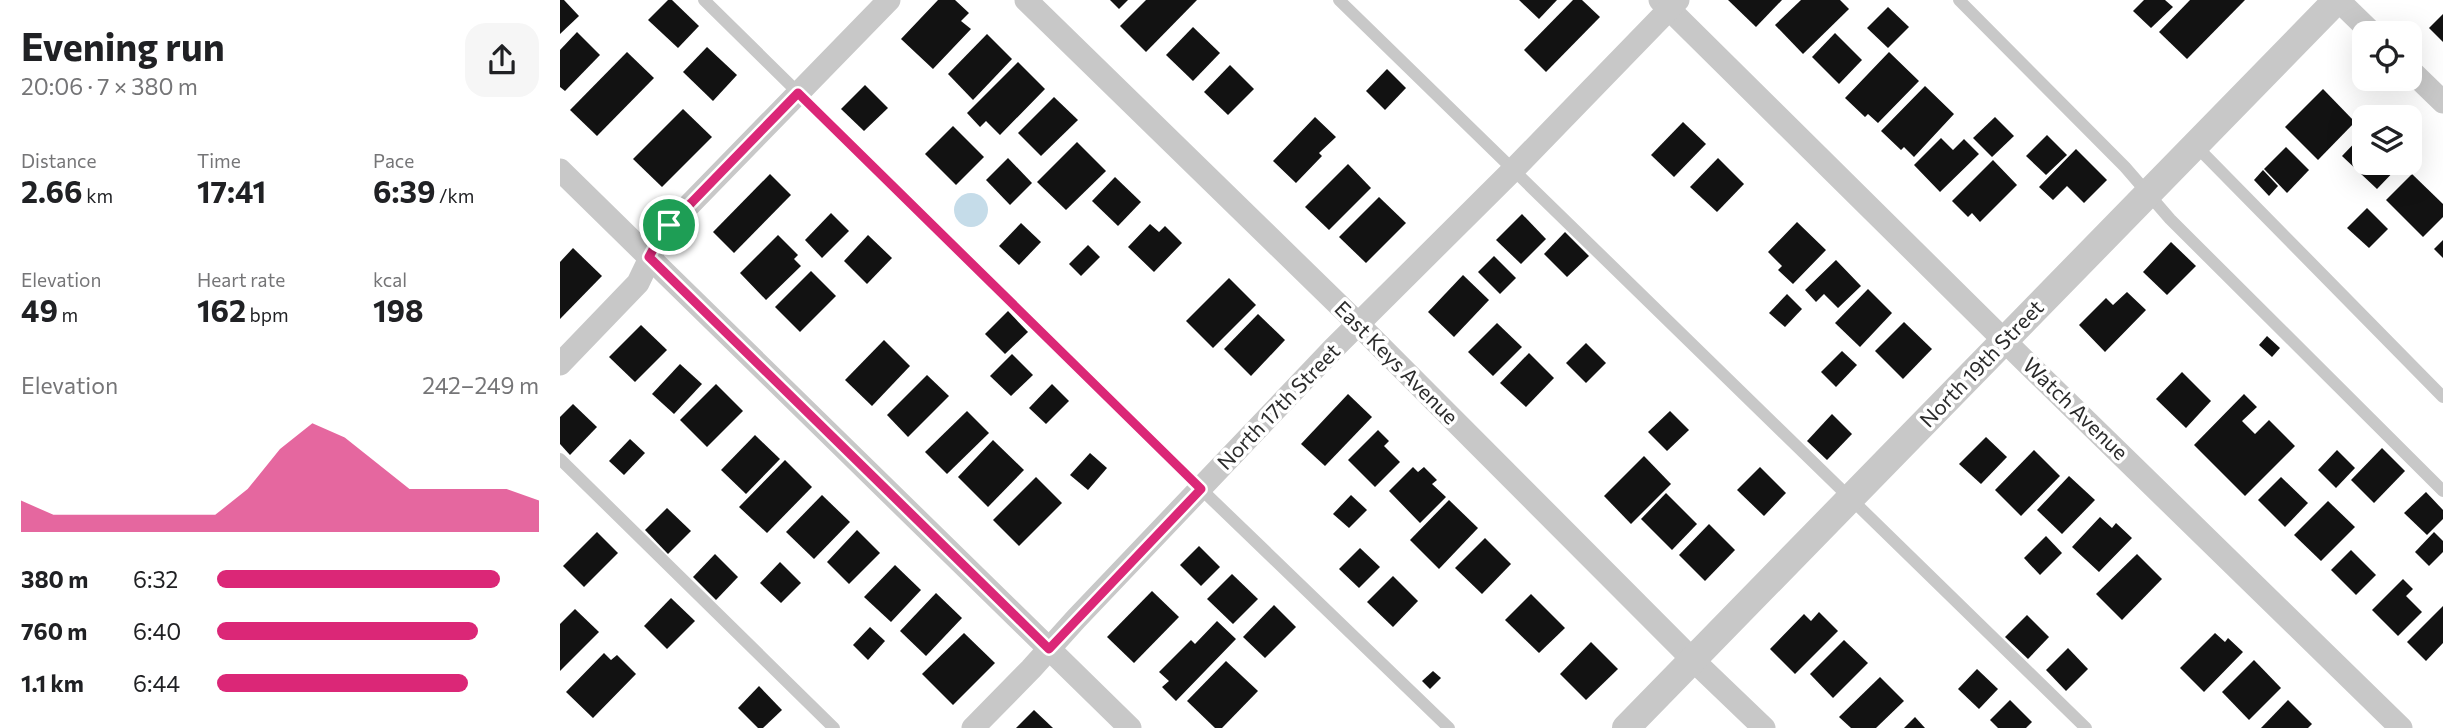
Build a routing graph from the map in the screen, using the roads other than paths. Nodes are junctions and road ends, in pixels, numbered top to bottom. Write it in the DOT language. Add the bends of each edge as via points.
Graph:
graph roads {
  1 [pos="704,0"];
  2 [pos="889,0"];
  3 [pos="1026,0"];
  4 [pos="1339,0"];
  5 [pos="1959,0"];
  6 [pos="2337,0"];
  7 [pos="1669,3"];
  8 [pos="2359,21"];
  9 [pos="2422,82"];
  10 [pos="798,93"];
  11 [pos="2443,102"];
  12 [pos="2195,145"];
  13 [pos="1514,169"];
  14 [pos="560,170"];
  15 [pos="2148,194"];
  16 [pos="649,257"];
  17 [pos="1359,325"];
  18 [pos="2004,340"];
  19 [pos="560,364"];
  20 [pos="2443,397"];
  21 [pos="560,459"];
  22 [pos="1201,489"];
  23 [pos="2443,491"];
  24 [pos="1852,500"];
  25 [pos="1049,649"];
  26 [pos="1693,660"];
  27 [pos="834,728"];
  28 [pos="973,728"];
  29 [pos="1130,728"];
  30 [pos="1449,728"];
  31 [pos="1626,728"];
  32 [pos="1764,728"];
  33 [pos="2086,728"];
  34 [pos="2401,728"];
  1 -- 10 [label="lane"];
  2 -- 10 [label="street"];
  3 -- 17 [label="street, East Keys Avenue"];
  4 -- 13 [label="lane"];
  5 -- 15 [label="lane"];
  6 -- 8 [label="street"];
  6 -- 12 [label="street, North 19th Street"];
  7 -- 13 [label="street, North 17th Street"];
  7 -- 18 [label="street, Watch Avenue"];
  9 -- 11 [label="street"];
  10 -- 16 [label="street" via="662,233"];
  10 -- 22 [label="lane"];
  12 -- 15 [label="street, North 19th Street"];
  12 -- 20 [label="lane"];
  13 -- 17 [label="street, North 17th Street"];
  13 -- 24 [label="lane"];
  14 -- 16 [label="street"];
  15 -- 18 [label="street, North 19th Street"];
  15 -- 23 [label="lane"];
  16 -- 19 [label="street" via="638,283"];
  16 -- 25 [label="street"];
  17 -- 22 [label="street, North 17th Street"];
  17 -- 26 [label="street, East Keys Avenue"];
  18 -- 24 [label="street, North 19th Street"];
  18 -- 34 [label="street, Watch Avenue"];
  21 -- 27 [label="lane"];
  22 -- 25 [label="street, North 17th Street"];
  22 -- 30 [label="lane"];
  24 -- 26 [label="street, North 19th Street"];
  24 -- 33 [label="lane"];
  25 -- 28 [label="street, North 17th Street"];
  25 -- 29 [label="street"];
  26 -- 31 [label="street, North 19th Street"];
  26 -- 32 [label="street, East Keys Avenue"];
}
